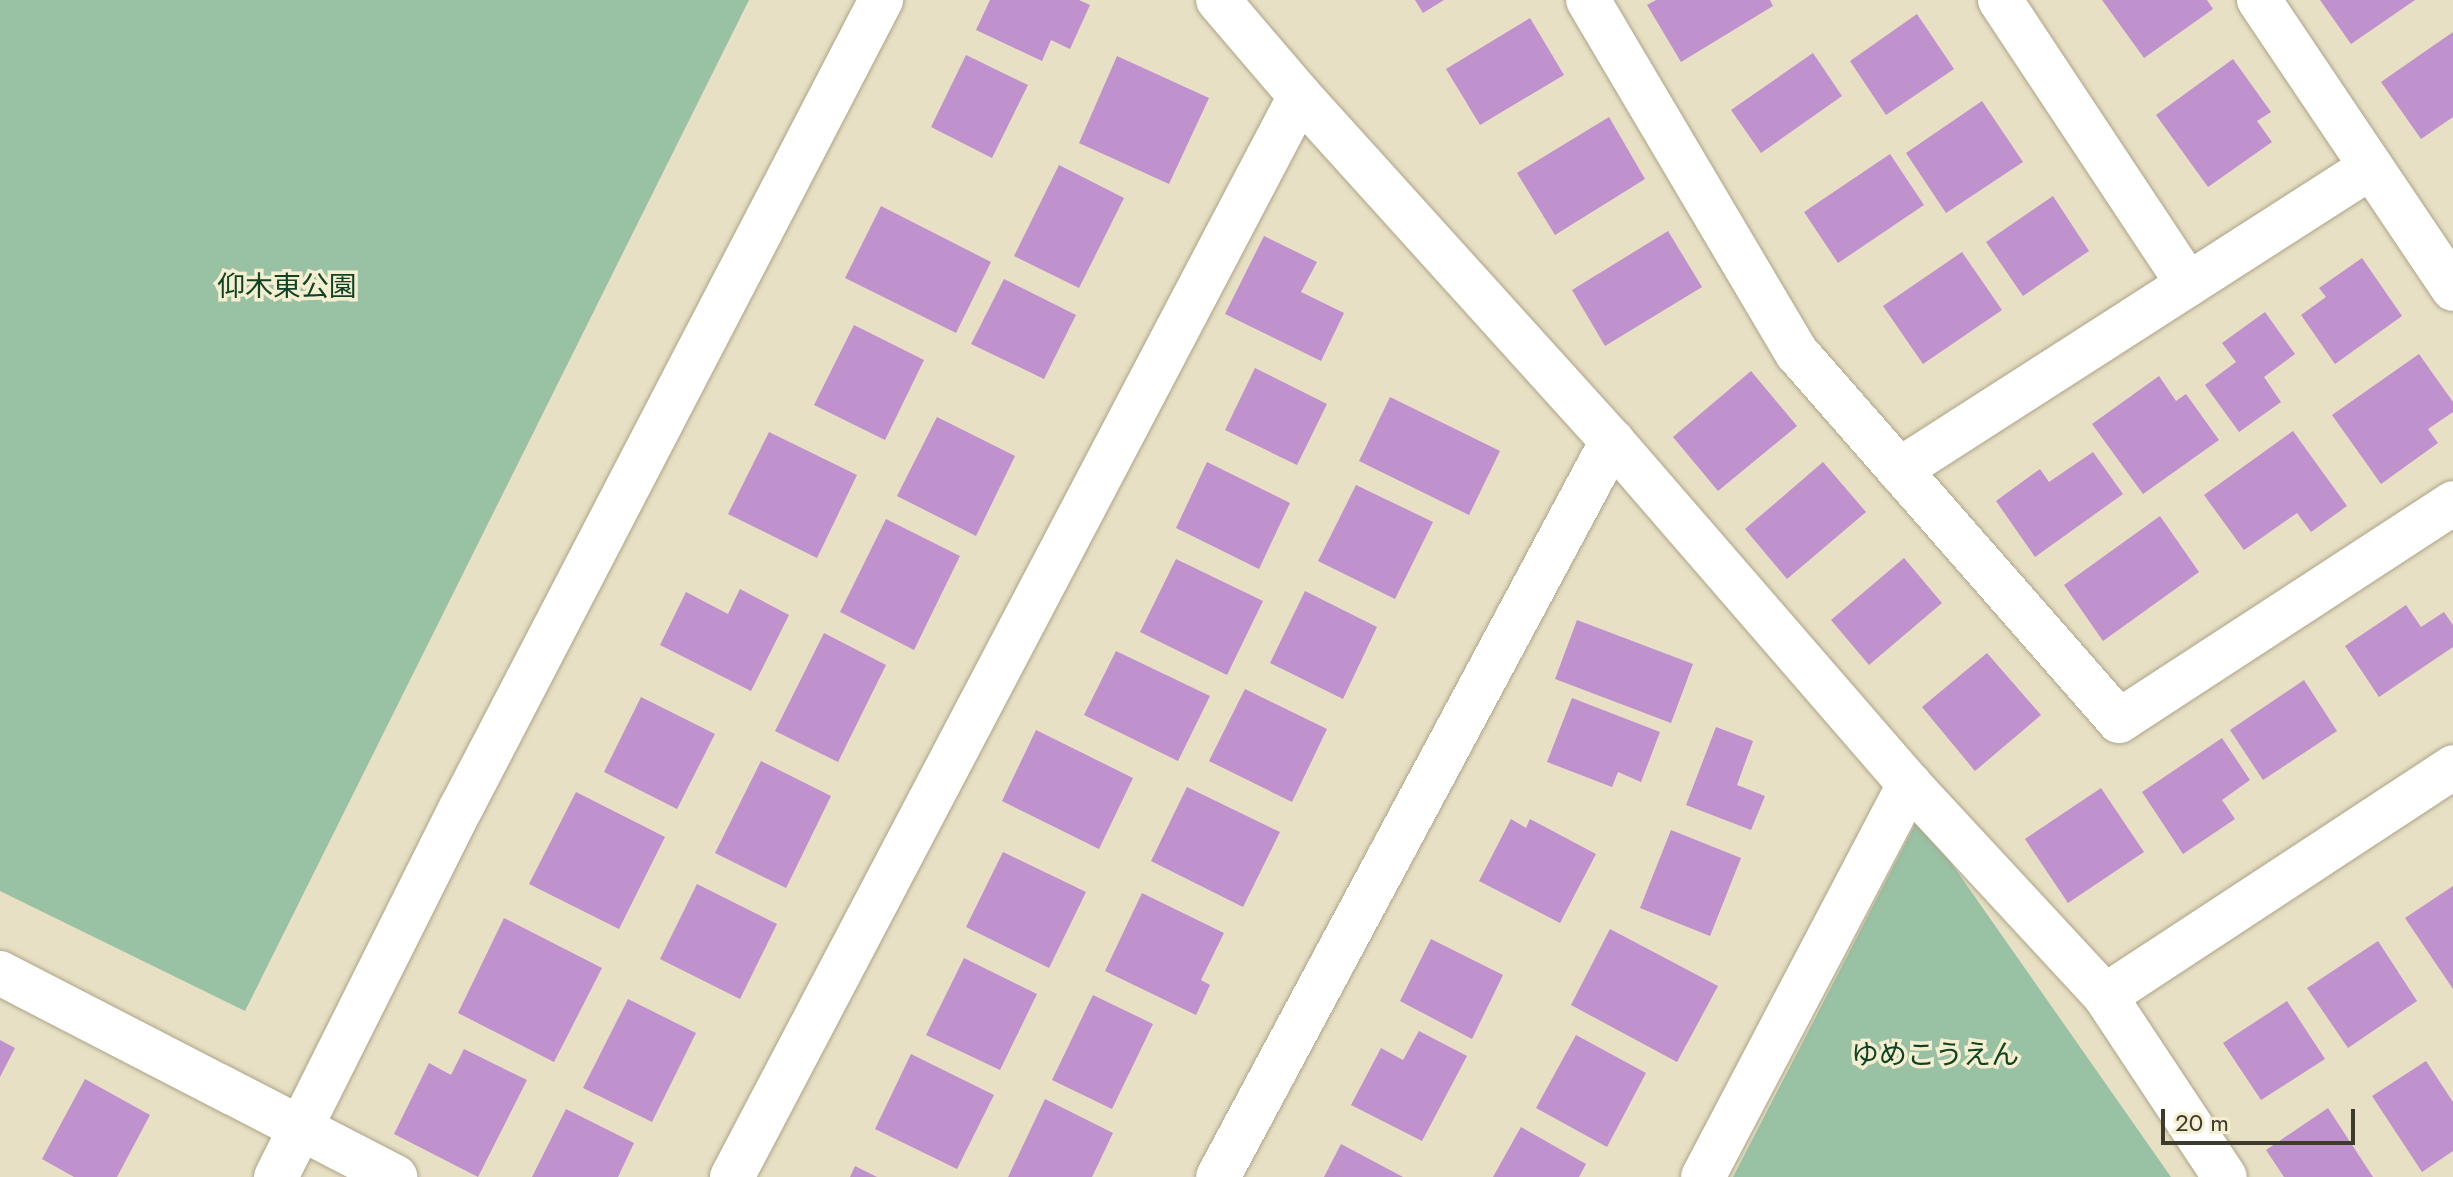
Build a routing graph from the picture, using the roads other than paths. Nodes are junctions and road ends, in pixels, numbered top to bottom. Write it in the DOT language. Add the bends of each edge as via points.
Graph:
graph roads {
  1 [pos="881,0"];
  2 [pos="1218,0"];
  3 [pos="1588,0"];
  4 [pos="2000,0"];
  5 [pos="2259,0"];
  6 [pos="1300,96"];
  7 [pos="2371,167"];
  8 [pos="2188,284"];
  9 [pos="2453,289"];
  10 [pos="1612,441"];
  11 [pos="1899,470"];
  12 [pos="2453,503"];
  13 [pos="2453,767"];
  14 [pos="1909,784"];
  15 [pos="0,973"];
  16 [pos="2105,996"];
  17 [pos="301,1128"];
  18 [pos="276,1177"];
  19 [pos="396,1177"];
  20 [pos="732,1177"];
  21 [pos="1218,1177"];
  22 [pos="1703,1177"];
  23 [pos="2225,1177"];
  1 -- 17 [label="street" via="461,808"];
  2 -- 6 [label="street"];
  3 -- 11 [label="street" via="1797,353"];
  4 -- 8 [label="street"];
  5 -- 7 [label="street"];
  6 -- 10 [label="street"];
  6 -- 20 [label="street"];
  7 -- 8 [label="street"];
  7 -- 9 [label="street"];
  8 -- 11 [label="street"];
  10 -- 14 [label="street"];
  10 -- 21 [label="street"];
  11 -- 12 [label="street" via="2119,721"];
  13 -- 16 [label="street"];
  14 -- 16 [label="street"];
  14 -- 22 [label="street"];
  15 -- 17 [label="street"];
  16 -- 23 [label="street"];
  17 -- 18 [label="street"];
  17 -- 19 [label="street"];
}
